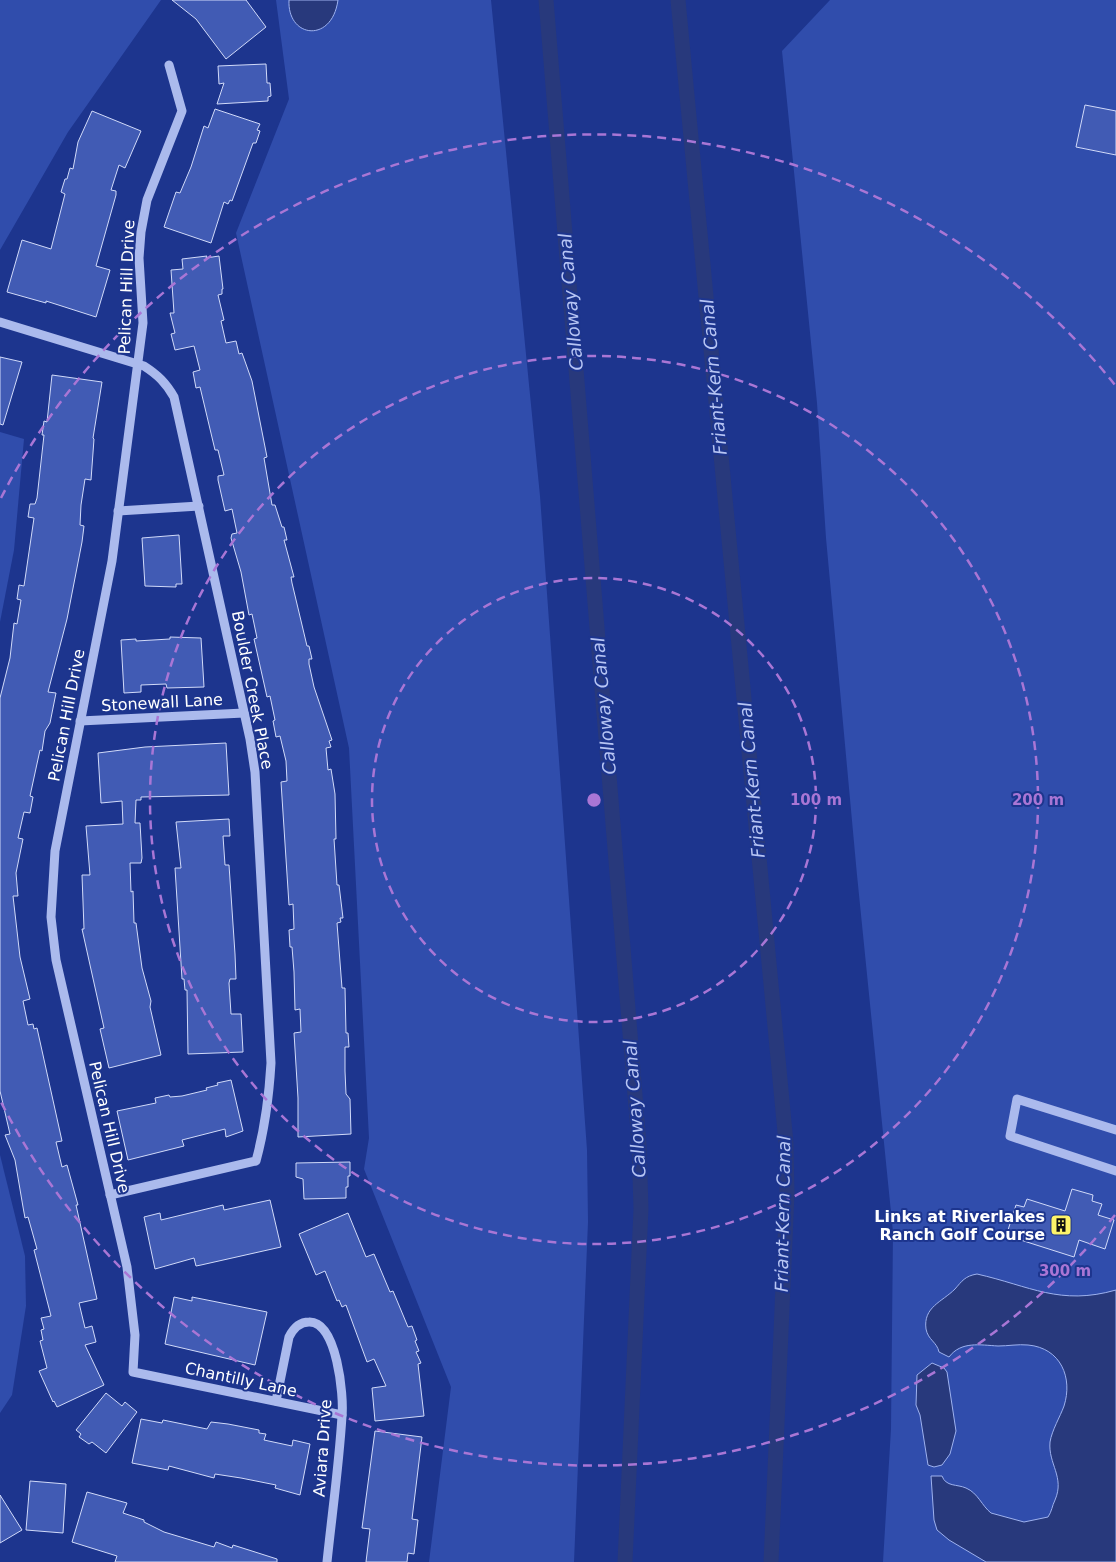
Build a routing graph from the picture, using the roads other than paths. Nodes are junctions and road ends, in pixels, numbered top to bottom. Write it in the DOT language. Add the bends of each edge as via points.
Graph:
graph roads {
  1 [pos="169,65"];
  2 [pos="0,322"];
  3 [pos="138,364"];
  4 [pos="199,506"];
  5 [pos="118,511"];
  6 [pos="244,713"];
  7 [pos="80,721"];
  8 [pos="1116,1130"];
  9 [pos="1116,1171"];
  10 [pos="110,1195"];
  11 [pos="133,1372"];
  12 [pos="276,1402"];
  13 [pos="342,1415"];
  14 [pos="327,1562"];
  1 -- 3 [label="street, Pelican Hill Drive" via="182,111 146,200 141,232 143,323"];
  2 -- 3 [label="street, Boulder Creek Place"];
  3 -- 4 [label="street, Boulder Creek Place" via="157,374 174,397"];
  3 -- 5 [label="street, Pelican Hill Drive"];
  4 -- 5 [label="street"];
  4 -- 6 [label="street, Boulder Creek Place"];
  5 -- 7 [label="street, Pelican Hill Drive" via="112,561"];
  6 -- 7 [label="street, Stonewall Lane"];
  6 -- 10 [label="street, Boulder Creek Place" via="255,772 270,1063 266,1121 256,1161"];
  7 -- 10 [label="street, Pelican Hill Drive" via="54,851 51,918 56,960"];
  8 -- 9 [label="street" via="1017,1099 1010,1136"];
  10 -- 11 [label="street, Pelican Hill Drive" via="132,1301 135,1335"];
  11 -- 12 [label="street, Chantilly Lane"];
  12 -- 13 [label="street, Chantilly Lane"];
  12 -- 13 [label="street, Aviara Drive" via="293,1329 300,1324 317,1323 325,1329 337,1362"];
  13 -- 14 [label="street, Aviara Drive"];
}
